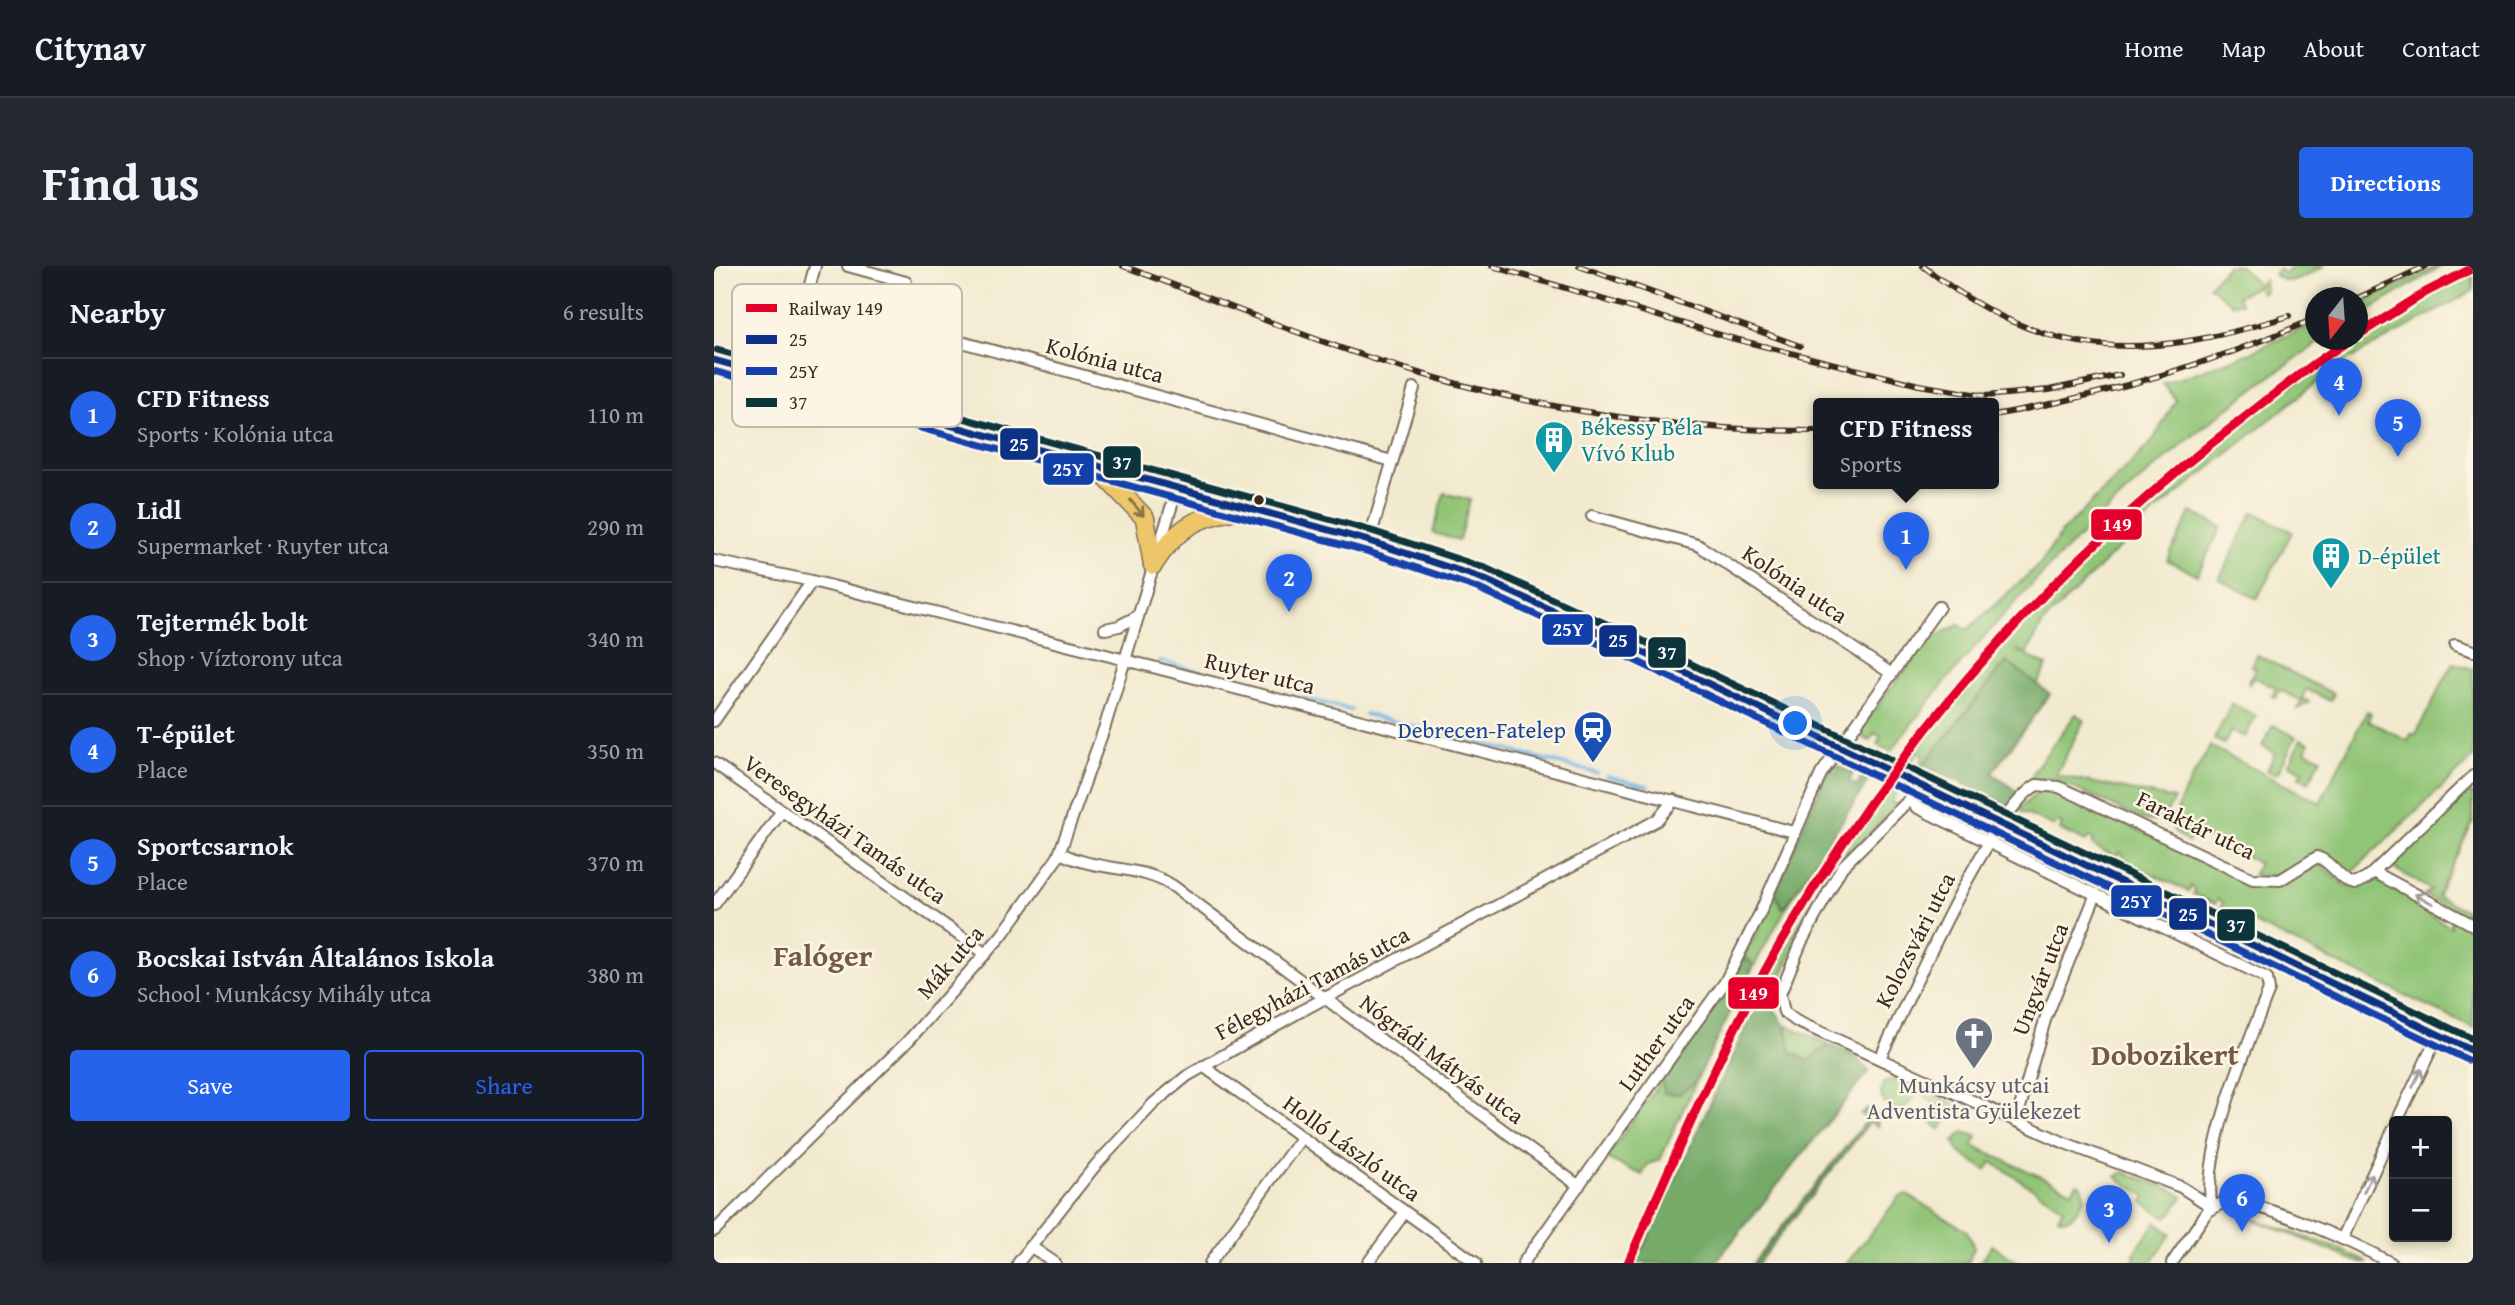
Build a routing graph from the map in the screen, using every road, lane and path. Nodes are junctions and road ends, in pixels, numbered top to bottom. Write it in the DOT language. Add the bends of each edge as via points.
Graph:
graph roads {
  1 [pos="815,266"];
  2 [pos="848,266"];
  3 [pos="906,282"];
  4 [pos="810,284"];
  5 [pos="962,342"];
  6 [pos="714,360"];
  7 [pos="732,365"];
  8 [pos="1414,388"];
  9 [pos="957,427"];
  10 [pos="1392,461"];
  11 [pos="1093,465"];
  12 [pos="1177,488"];
  13 [pos="1251,509"];
  14 [pos="1592,516"];
  15 [pos="1368,541"];
  16 [pos="714,561"];
  17 [pos="1153,565"];
  18 [pos="812,581"];
  19 [pos="1939,607"];
  20 [pos="1138,616"];
  21 [pos="1105,629"];
  22 [pos="2455,645"];
  23 [pos="2473,651"];
  24 [pos="1126,660"];
  25 [pos="1892,674"];
  26 [pos="714,721"];
  27 [pos="714,763"];
  28 [pos="2473,775"];
  29 [pos="1674,800"];
  30 [pos="781,812"];
  31 [pos="1794,832"];
  32 [pos="1988,841"];
  33 [pos="1061,853"];
  34 [pos="2374,872"];
  35 [pos="2096,894"];
  36 [pos="714,905"];
  37 [pos="2473,925"];
  38 [pos="986,954"];
  39 [pos="1325,999"];
  40 [pos="2438,1035"];
  41 [pos="2473,1051"];
  42 [pos="1880,1058"];
  43 [pos="1203,1066"];
  44 [pos="2399,1116"];
  45 [pos="2016,1121"];
  46 [pos="1301,1138"];
  47 [pos="2389,1139"];
  48 [pos="1579,1186"];
  49 [pos="2212,1207"];
  50 [pos="1405,1212"];
  51 [pos="714,1231"];
  52 [pos="2342,1239"];
  53 [pos="1030,1246"];
  54 [pos="1018,1263"];
  55 [pos="1055,1263"];
  56 [pos="1210,1263"];
  57 [pos="1368,1263"];
  58 [pos="1476,1263"];
  59 [pos="1523,1263"];
  60 [pos="2172,1263"];
  61 [pos="2391,1263"];
  1 -- 4 [label="street"];
  2 -- 3 [label="street"];
  5 -- 10 [label="street, Kolónia utca"];
  6 -- 7 [label="main road"];
  8 -- 10 [label="street"];
  9 -- 11 [label="main road"];
  10 -- 15 [label="street"];
  11 -- 12 [label="main road"];
  11 -- 17 [label="main road, one-way" via="1145,518"];
  12 -- 13 [label="main road"];
  12 -- 17 [label="street, Mák utca"];
  13 -- 15 [label="main road"];
  13 -- 17 [label="main road" via="1189,524"];
  14 -- 25 [label="street, Kolónia utca" via="1698,545"];
  15 -- 40 [label="main road, bridge" via="1481,578 1553,610"];
  16 -- 18 [label="street, Ruyter utca"];
  17 -- 20 [label="street, Mák utca"];
  18 -- 24 [label="street, Ruyter utca"];
  18 -- 26 [label="street"];
  19 -- 25 [label="street"];
  20 -- 21 [label="street"];
  20 -- 24 [label="street, Mák utca"];
  22 -- 23 [label="street"];
  24 -- 29 [label="street, Ruyter utca"];
  24 -- 33 [label="street, Mák utca"];
  25 -- 31 [label="street, Luther utca" via="1821,774"];
  27 -- 30 [label="street, Veresegyházi Tamás utca"];
  28 -- 34 [label="street"];
  29 -- 31 [label="street, Ruyter utca"];
  29 -- 39 [label="street, Félegyházi Tamás utca" via="1657,820"];
  30 -- 36 [label="street"];
  30 -- 38 [label="street, Veresegyházi Tamás utca"];
  31 -- 48 [label="street, Luther utca" via="1729,975"];
  32 -- 34 [label="street, Faraktár utca" via="2026,792 2049,783 2256,880 2280,880 2317,858 2350,883 2362,882"];
  32 -- 35 [label="street"];
  32 -- 42 [label="street, Kolozsvári utca"];
  32 -- 42 [label="street" via="1916,807 1910,799 1842,867 1801,943 1780,994 1781,1008 1791,1018"];
  33 -- 38 [label="street, Mák utca"];
  33 -- 39 [label="street, Nógrádi Mátyás utca" via="1162,880"];
  37 -- 34 [label="street, one-way"];
  35 -- 45 [label="street, Ungvár utca" via="2045,1020"];
  35 -- 49 [label="street" via="2262,973 2269,982 2220,1132 2208,1186"];
  38 -- 51 [label="street, Mák utca" via="882,1069"];
  39 -- 43 [label="street, Félegyházi Tamás utca"];
  39 -- 48 [label="street, Nógrádi Mátyás utca"];
  40 -- 41 [label="main road"];
  44 -- 40 [label="street, one-way"];
  42 -- 45 [label="street"];
  43 -- 46 [label="street, Holló László utca"];
  43 -- 53 [label="street, Félegyházi Tamás utca" via="1148,1109 1069,1195"];
  45 -- 49 [label="street" via="2181,1187"];
  46 -- 50 [label="street, Holló László utca"];
  46 -- 56 [label="street"];
  52 -- 47 [label="street, one-way"];
  48 -- 59 [label="street, Luther utca"];
  49 -- 52 [label="street" via="2225,1201 2242,1203"];
  49 -- 60 [label="street"];
  50 -- 57 [label="street"];
  50 -- 58 [label="street, Holló László utca"];
  52 -- 61 [label="street"];
  53 -- 54 [label="street, Félegyházi Tamás utca"];
  53 -- 55 [label="street"];
}
